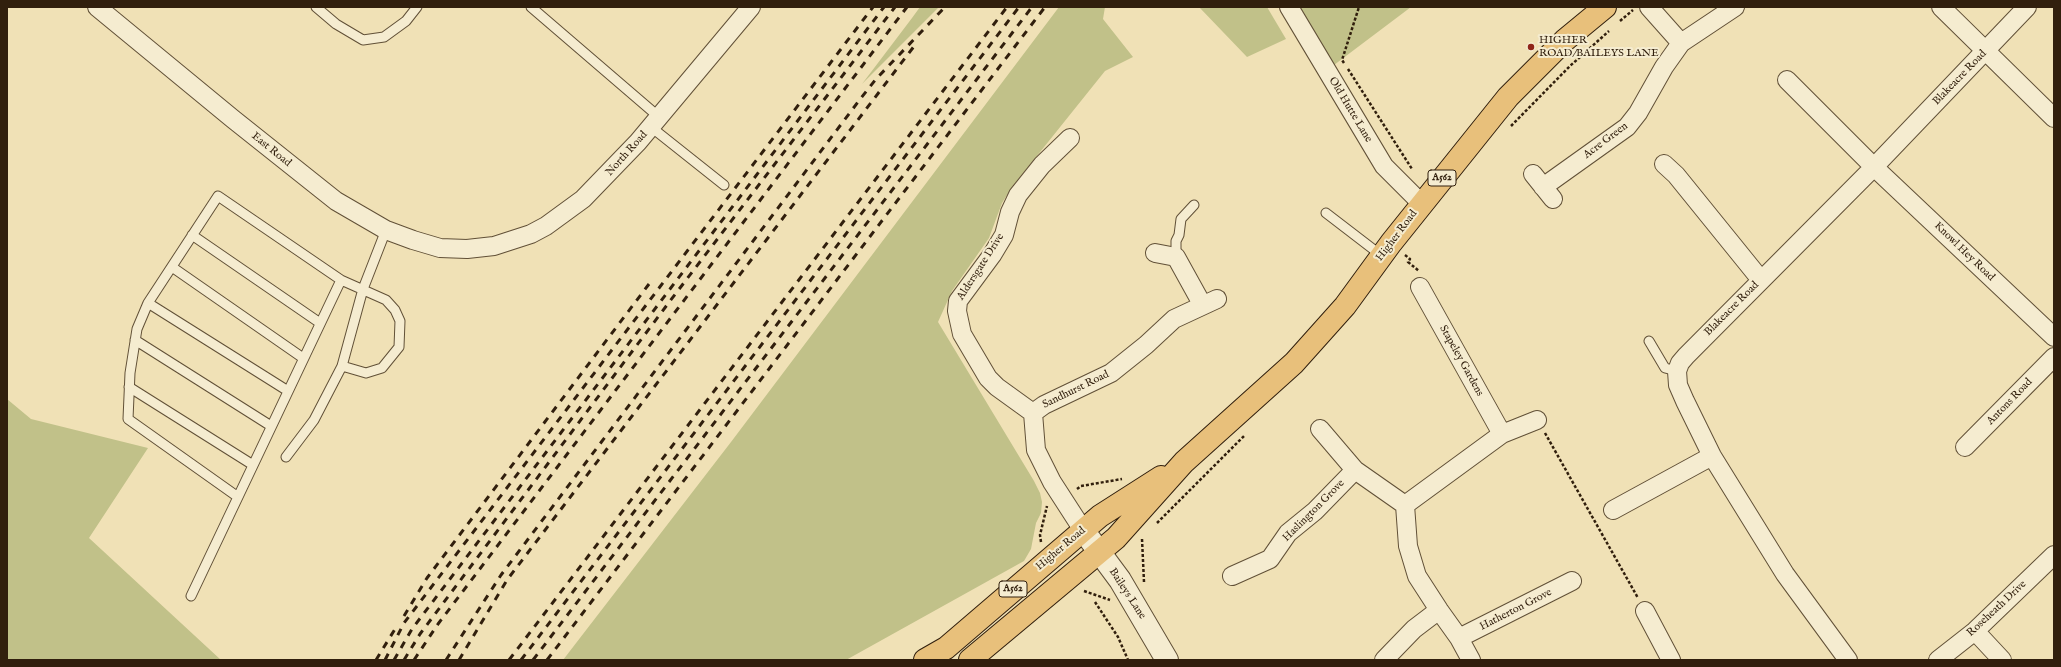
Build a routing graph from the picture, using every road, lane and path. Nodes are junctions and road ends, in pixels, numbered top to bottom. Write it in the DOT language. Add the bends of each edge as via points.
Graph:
graph roads {
  1 [pos="97,7"];
  2 [pos="316,7"];
  3 [pos="417,7"];
  4 [pos="531,7"];
  5 [pos="751,7"];
  6 [pos="1289,7"];
  7 [pos="1359,7"];
  8 [pos="1605,7"];
  9 [pos="1637,7"];
  10 [pos="1649,7"];
  11 [pos="1735,7"];
  12 [pos="1941,7"];
  13 [pos="2027,7"];
  14 [pos="1681,43"];
  15 [pos="1986,50"];
  16 [pos="1787,80"];
  17 [pos="2054,118"];
  18 [pos="655,122"];
  19 [pos="1510,127"];
  20 [pos="1070,138"];
  21 [pos="1665,164"];
  22 [pos="1874,166"];
  23 [pos="1413,169"];
  24 [pos="724,185"];
  25 [pos="1543,187"];
  26 [pos="1422,204"];
  27 [pos="1194,205"];
  28 [pos="1326,213"];
  29 [pos="386,230"];
  30 [pos="192,235"];
  31 [pos="467,249"];
  32 [pos="1410,249"];
  33 [pos="1155,252"];
  34 [pos="1382,256"];
  35 [pos="1176,257"];
  36 [pos="1409,260"];
  37 [pos="172,267"];
  38 [pos="341,280"];
  39 [pos="1761,280"];
  40 [pos="1420,287"];
  41 [pos="363,289"];
  42 [pos="148,303"];
  43 [pos="320,323"];
  44 [pos="2054,337"];
  45 [pos="136,340"];
  46 [pos="1649,341"];
  47 [pos="2054,357"];
  48 [pos="303,358"];
  49 [pos="342,366"];
  50 [pos="1677,371"];
  51 [pos="129,388"];
  52 [pos="288,391"];
  53 [pos="1033,413"];
  54 [pos="1537,420"];
  55 [pos="271,426"];
  56 [pos="1320,429"];
  57 [pos="1502,434"];
  58 [pos="1965,447"];
  59 [pos="286,456"];
  60 [pos="1712,456"];
  61 [pos="1184,462"];
  62 [pos="253,465"];
  63 [pos="1355,470"];
  64 [pos="238,496"];
  65 [pos="1405,505"];
  66 [pos="1613,510"];
  67 [pos="1046,511"];
  68 [pos="1083,530"];
  69 [pos="1142,538"];
  70 [pos="1041,544"];
  71 [pos="1100,553"];
  72 [pos="2054,555"];
  73 [pos="1232,576"];
  74 [pos="1572,581"];
  75 [pos="191,596"];
  76 [pos="1095,602"];
  77 [pos="1138,610"];
  78 [pos="1439,610"];
  79 [pos="1645,610"];
  80 [pos="1975,631"];
  81 [pos="1459,638"];
  82 [pos="925,660"];
  83 [pos="970,660"];
  84 [pos="1128,660"];
  85 [pos="1167,660"];
  86 [pos="1384,660"];
  87 [pos="1471,660"];
  88 [pos="1671,660"];
  89 [pos="1848,660"];
  90 [pos="1938,660"];
  91 [pos="2002,660"];
  1 -- 29 [label="street, East Road" via="305,178 336,201"];
  2 -- 3 [label="lane" via="336,24 363,40 384,37 406,20"];
  4 -- 18 [label="lane"];
  5 -- 18 [label="street, North Road"];
  6 -- 26 [label="street, Old Hutte Lane" via="1384,166"];
  7 -- 23 [label="path" via="1342,60"];
  8 -- 26 [label="highway, Higher Road / A562" via="1565,40 1508,97"];
  9 -- 19 [label="path" via="1570,66"];
  10 -- 14 [label="street"];
  11 -- 14 [label="street, Acre Green"];
  12 -- 15 [label="street"];
  13 -- 15 [label="street, Blakeacre Road"];
  14 -- 25 [label="street, Acre Green" via="1628,127"];
  15 -- 17 [label="street"];
  15 -- 22 [label="street, Blakeacre Road"];
  16 -- 22 [label="street, Knowl Hey Road"];
  18 -- 24 [label="lane"];
  18 -- 31 [label="street, North Road" via="583,199 546,226 513,241"];
  20 -- 53 [label="street, Aldersgate Drive" via="1042,165 1018,195 1004,234 958,301 957,310 962,334 988,378 996,387"];
  21 -- 39 [label="street"];
  22 -- 39 [label="street, Blakeacre Road"];
  22 -- 44 [label="street, Knowl Hey Road"];
  26 -- 34 [label="highway, Higher Road / A562"];
  27 -- 35 [label="lane" via="1181,219 1180,235 1176,241"];
  28 -- 34 [label="lane"];
  29 -- 31 [label="street, East Road" via="440,248"];
  29 -- 41 [label="lane"];
  30 -- 37 [label="lane"];
  30 -- 38 [label="lane" via="219,196"];
  30 -- 43 [label="lane"];
  32 -- 36 [label="path" via="1404,257"];
  33 -- 35 [label="street"];
  34 -- 61 [label="highway, Higher Road / A562" via="1346,306 1319,337 1261,394"];
  35 -- 53 [label="street, Sandhurst Road" via="1209,302 1174,319 1111,373 1044,405"];
  37 -- 42 [label="lane"];
  37 -- 48 [label="lane"];
  38 -- 41 [label="lane"];
  38 -- 43 [label="lane"];
  39 -- 50 [label="street, Blakeacre Road" via="1686,356"];
  40 -- 57 [label="street, Stapeley Gardens"];
  41 -- 49 [label="lane"];
  41 -- 49 [label="lane" via="386,300 395,310 400,320 399,347 382,368 366,374"];
  42 -- 45 [label="lane" via="137,329"];
  42 -- 52 [label="lane"];
  43 -- 48 [label="lane"];
  45 -- 51 [label="lane"];
  45 -- 55 [label="lane"];
  46 -- 50 [label="lane" via="1665,368"];
  47 -- 58 [label="street, Antons Road"];
  48 -- 52 [label="lane"];
  49 -- 59 [label="lane" via="314,420"];
  50 -- 60 [label="street" via="1678,385"];
  51 -- 62 [label="lane"];
  51 -- 64 [label="lane" via="129,421"];
  52 -- 55 [label="lane"];
  53 -- 68 [label="street, Sandhurst Road" via="1036,450 1052,482"];
  54 -- 57 [label="street"];
  54 -- 79 [label="path"];
  55 -- 62 [label="lane"];
  56 -- 63 [label="street"];
  57 -- 65 [label="street"];
  60 -- 66 [label="street"];
  60 -- 89 [label="street" via="1785,574"];
  61 -- 68 [label="highway, Higher Road / A562" via="1100,516"];
  61 -- 71 [label="highway, Higher Road / A562"];
  62 -- 64 [label="lane"];
  63 -- 65 [label="street"];
  63 -- 73 [label="street, Haslington Grove" via="1315,511 1288,533 1270,559"];
  64 -- 75 [label="lane"];
  65 -- 78 [label="street" via="1408,546 1417,576"];
  67 -- 70 [label="path" via="1040,535"];
  68 -- 71 [label="street, Baileys Lane"];
  68 -- 82 [label="highway, Higher Road / A562" via="946,648"];
  69 -- 77 [label="path" via="1144,582"];
  71 -- 77 [label="street, Baileys Lane"];
  71 -- 83 [label="highway, Higher Road / A562"];
  72 -- 80 [label="street, Roseheath Drive"];
  74 -- 81 [label="street, Hatherton Grove"];
  76 -- 84 [label="path" via="1118,637"];
  77 -- 85 [label="street, Baileys Lane"];
  78 -- 81 [label="street"];
  78 -- 86 [label="street" via="1414,629"];
  79 -- 88 [label="street"];
  80 -- 90 [label="street, Roseheath Drive"];
  80 -- 91 [label="street"];
  81 -- 87 [label="street"];
}
